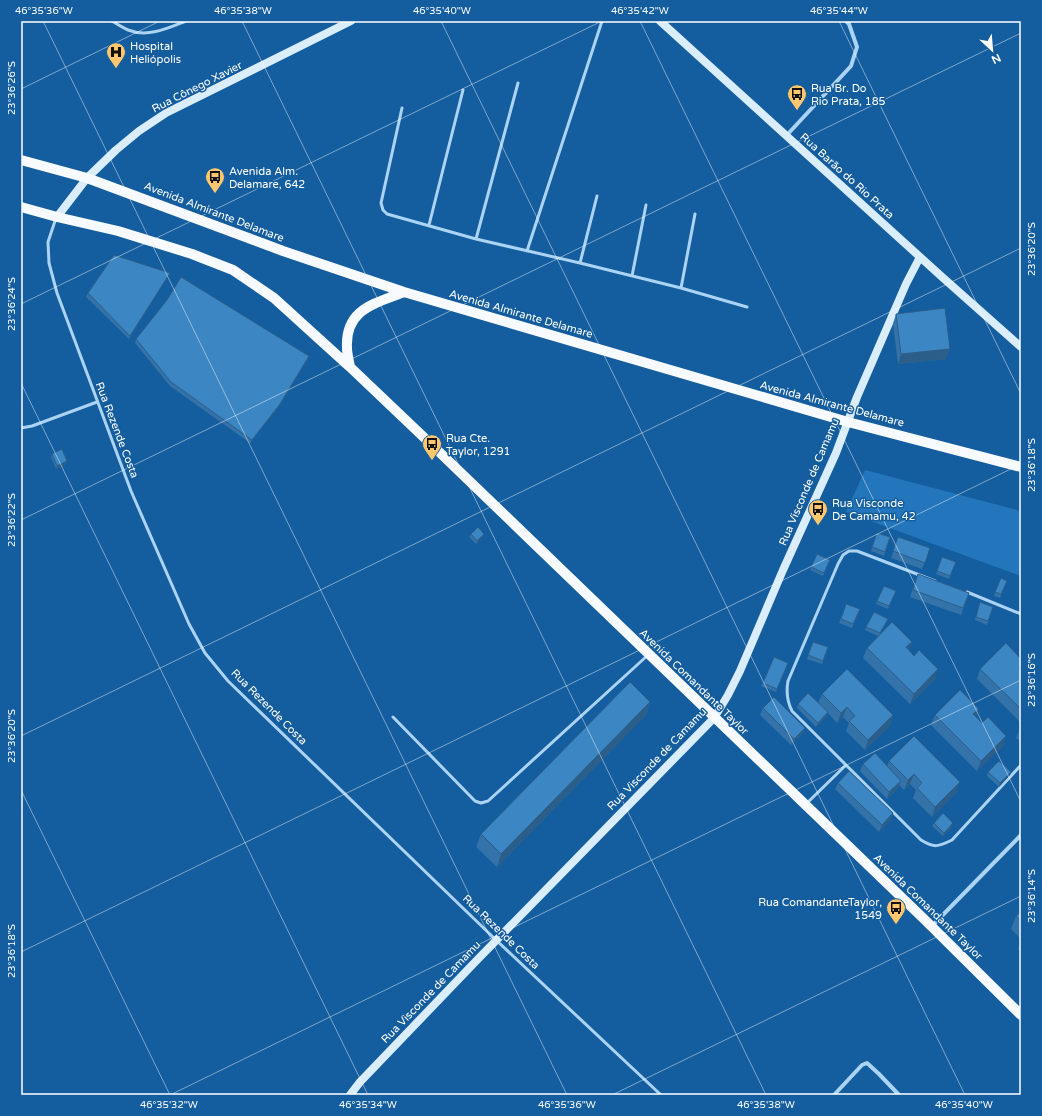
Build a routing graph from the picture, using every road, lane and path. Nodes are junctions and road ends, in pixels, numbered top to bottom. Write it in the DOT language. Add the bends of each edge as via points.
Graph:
graph roads {
  1 [pos="112,21"];
  2 [pos="186,21"];
  3 [pos="351,21"];
  4 [pos="602,21"];
  5 [pos="660,21"];
  6 [pos="846,21"];
  7 [pos="518,83"];
  8 [pos="463,90"];
  9 [pos="402,108"];
  10 [pos="786,136"];
  11 [pos="21,160"];
  12 [pos="87,178"];
  13 [pos="597,196"];
  14 [pos="646,205"];
  15 [pos="21,207"];
  16 [pos="695,214"];
  17 [pos="57,217"];
  18 [pos="429,225"];
  19 [pos="476,239"];
  20 [pos="527,251"];
  21 [pos="920,257"];
  22 [pos="580,263"];
  23 [pos="632,276"];
  24 [pos="681,288"];
  25 [pos="404,292"];
  26 [pos="747,307"];
  27 [pos="1021,347"];
  28 [pos="350,367"];
  29 [pos="97,402"];
  30 [pos="848,422"];
  31 [pos="21,428"];
  32 [pos="1021,466"];
  33 [pos="943,583"];
  34 [pos="964,591"];
  35 [pos="1021,614"];
  36 [pos="649,655"];
  37 [pos="393,717"];
  38 [pos="714,718"];
  39 [pos="846,765"];
  40 [pos="1021,765"];
  41 [pos="806,805"];
  42 [pos="1021,835"];
  43 [pos="931,927"];
  44 [pos="496,940"];
  45 [pos="1021,1016"];
  46 [pos="350,1095"];
  47 [pos="661,1095"];
  48 [pos="834,1095"];
  49 [pos="899,1095"];
  1 -- 2 [label="lane" via="139,33 156,32"];
  3 -- 12 [label="street, Rua Cônego Xavier" via="166,113 139,131"];
  4 -- 20 [label="lane"];
  5 -- 10 [label="street, Rua Barão do Rio Prata"];
  6 -- 10 [label="street" via="857,47 851,66"];
  7 -- 19 [label="lane"];
  8 -- 18 [label="lane"];
  9 -- 18 [label="lane" via="381,203 387,214"];
  10 -- 21 [label="street, Rua Barão do Rio Prata"];
  11 -- 12 [label="main road, Avenida Almirante Delamare"];
  12 -- 17 [label="street, Rua Cônego Xavier"];
  12 -- 25 [label="main road, Avenida Almirante Delamare" via="283,251"];
  13 -- 22 [label="lane"];
  14 -- 23 [label="lane"];
  15 -- 17 [label="main road"];
  16 -- 24 [label="lane"];
  17 -- 28 [label="main road" via="126,233 233,270 274,298"];
  17 -- 29 [label="lane, Rua Rezende Costa" via="48,242 49,263 57,293"];
  18 -- 19 [label="lane"];
  19 -- 20 [label="lane"];
  20 -- 22 [label="lane"];
  21 -- 27 [label="street, Rua Barão do Rio Prata"];
  21 -- 30 [label="street, Rua Visconde de Camamu" via="906,284"];
  22 -- 23 [label="lane"];
  23 -- 24 [label="lane"];
  24 -- 26 [label="lane"];
  25 -- 28 [label="main road" via="368,306 355,317 348,330"];
  25 -- 30 [label="main road, Avenida Almirante Delamare"];
  28 -- 36 [label="main road, Avenida Comandante Taylor"];
  29 -- 31 [label="lane"];
  29 -- 44 [label="lane, Rua Rezende Costa" via="131,491 205,653 228,681"];
  30 -- 32 [label="main road, Avenida Almirante Delamare"];
  30 -- 38 [label="street, Rua Visconde de Camamu" via="740,671"];
  33 -- 39 [label="lane" via="853,550 843,555 838,564 786,690 792,711"];
  34 -- 35 [label="lane"];
  36 -- 37 [label="lane" via="488,801 482,803 475,801"];
  36 -- 38 [label="main road, Avenida Comandante Taylor"];
  38 -- 41 [label="main road, Avenida Comandante Taylor"];
  38 -- 44 [label="street, Rua Visconde de Camamu"];
  39 -- 40 [label="lane" via="921,840 930,846 939,846 952,840"];
  39 -- 41 [label="lane"];
  41 -- 43 [label="main road, Avenida Comandante Taylor"];
  42 -- 43 [label="street"];
  43 -- 45 [label="main road, Avenida Comandante Taylor"];
  44 -- 46 [label="street, Rua Visconde de Camamu"];
  44 -- 47 [label="lane, Rua Rezende Costa"];
  48 -- 49 [label="street" via="867,1063"];
}
